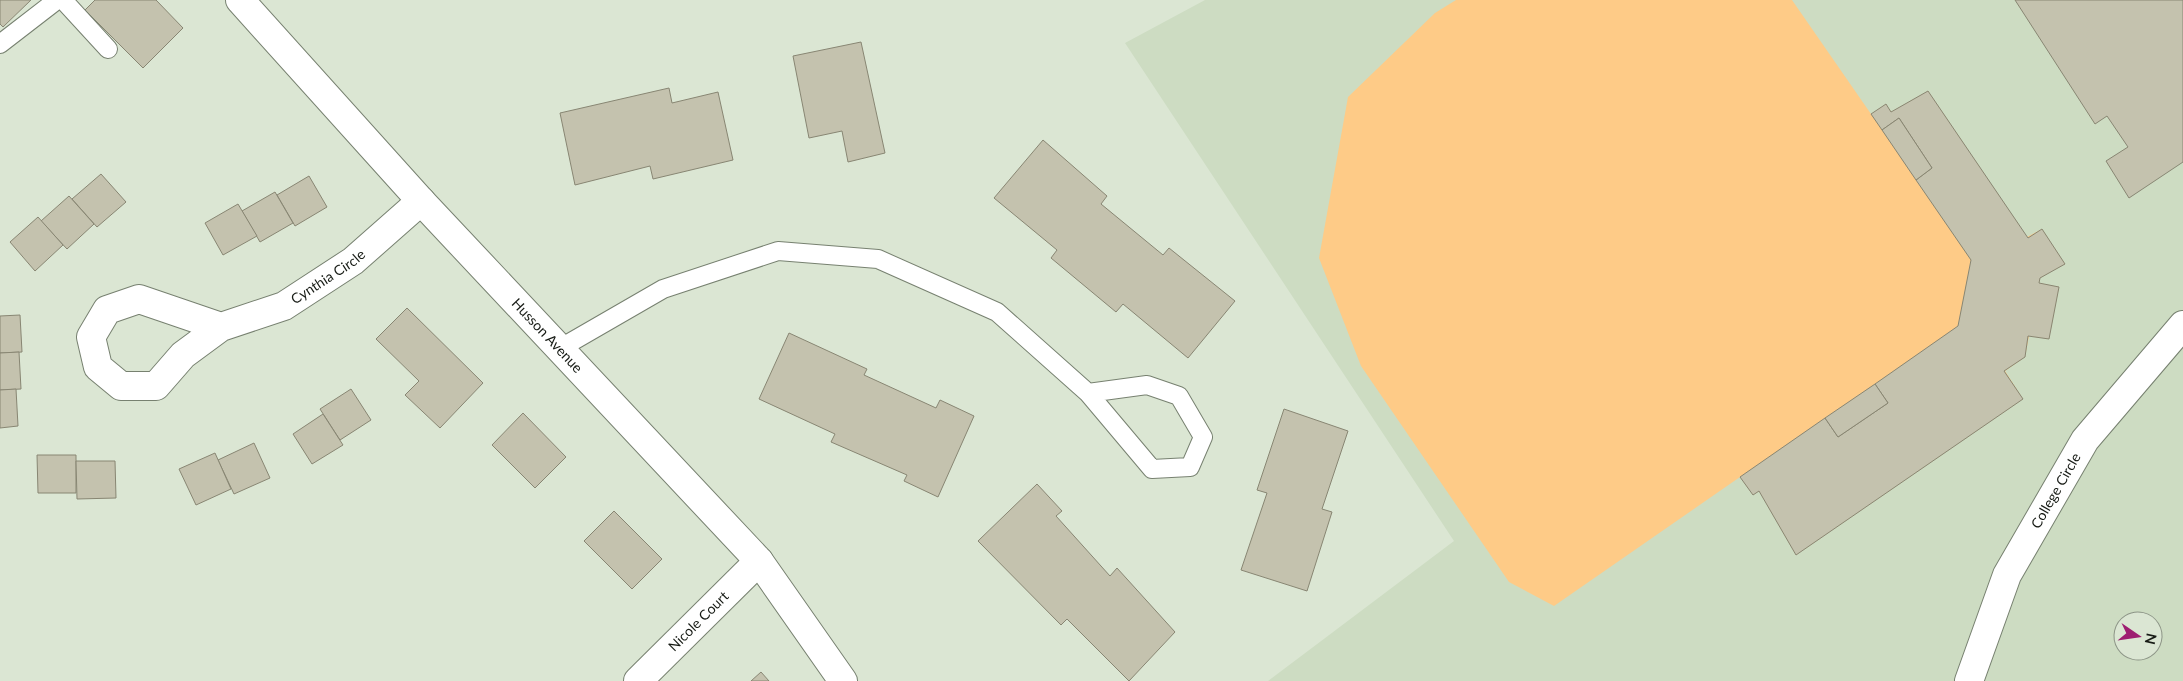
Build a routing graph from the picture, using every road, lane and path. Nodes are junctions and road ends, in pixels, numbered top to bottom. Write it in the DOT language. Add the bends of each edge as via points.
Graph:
graph roads {
  1 [pos="57,0"];
  2 [pos="63,0"];
  3 [pos="240,0"];
  4 [pos="0,44"];
  5 [pos="108,49"];
  6 [pos="421,201"];
  7 [pos="2183,325"];
  8 [pos="221,327"];
  9 [pos="559,349"];
  10 [pos="1088,393"];
  11 [pos="759,561"];
  12 [pos="638,681"];
  13 [pos="843,681"];
  14 [pos="1969,681"];
  1 -- 4 [label="lane"];
  2 -- 5 [label="lane"];
  3 -- 6 [label="street, Husson Avenue"];
  6 -- 8 [label="street, Cynthia Circle" via="353,261 284,306"];
  6 -- 9 [label="street, Husson Avenue"];
  7 -- 14 [label="street, College Circle" via="2085,440 2007,575"];
  9 -- 10 [label="lane" via="663,289 778,251 860,257 878,259 998,312"];
  9 -- 11 [label="street, Husson Avenue"];
  10 -- 10 [label="lane" via="1152,469 1190,467 1203,437 1179,396 1147,385"];
  11 -- 12 [label="street, Nicole Court"];
  11 -- 13 [label="street, Husson Avenue"];
}
